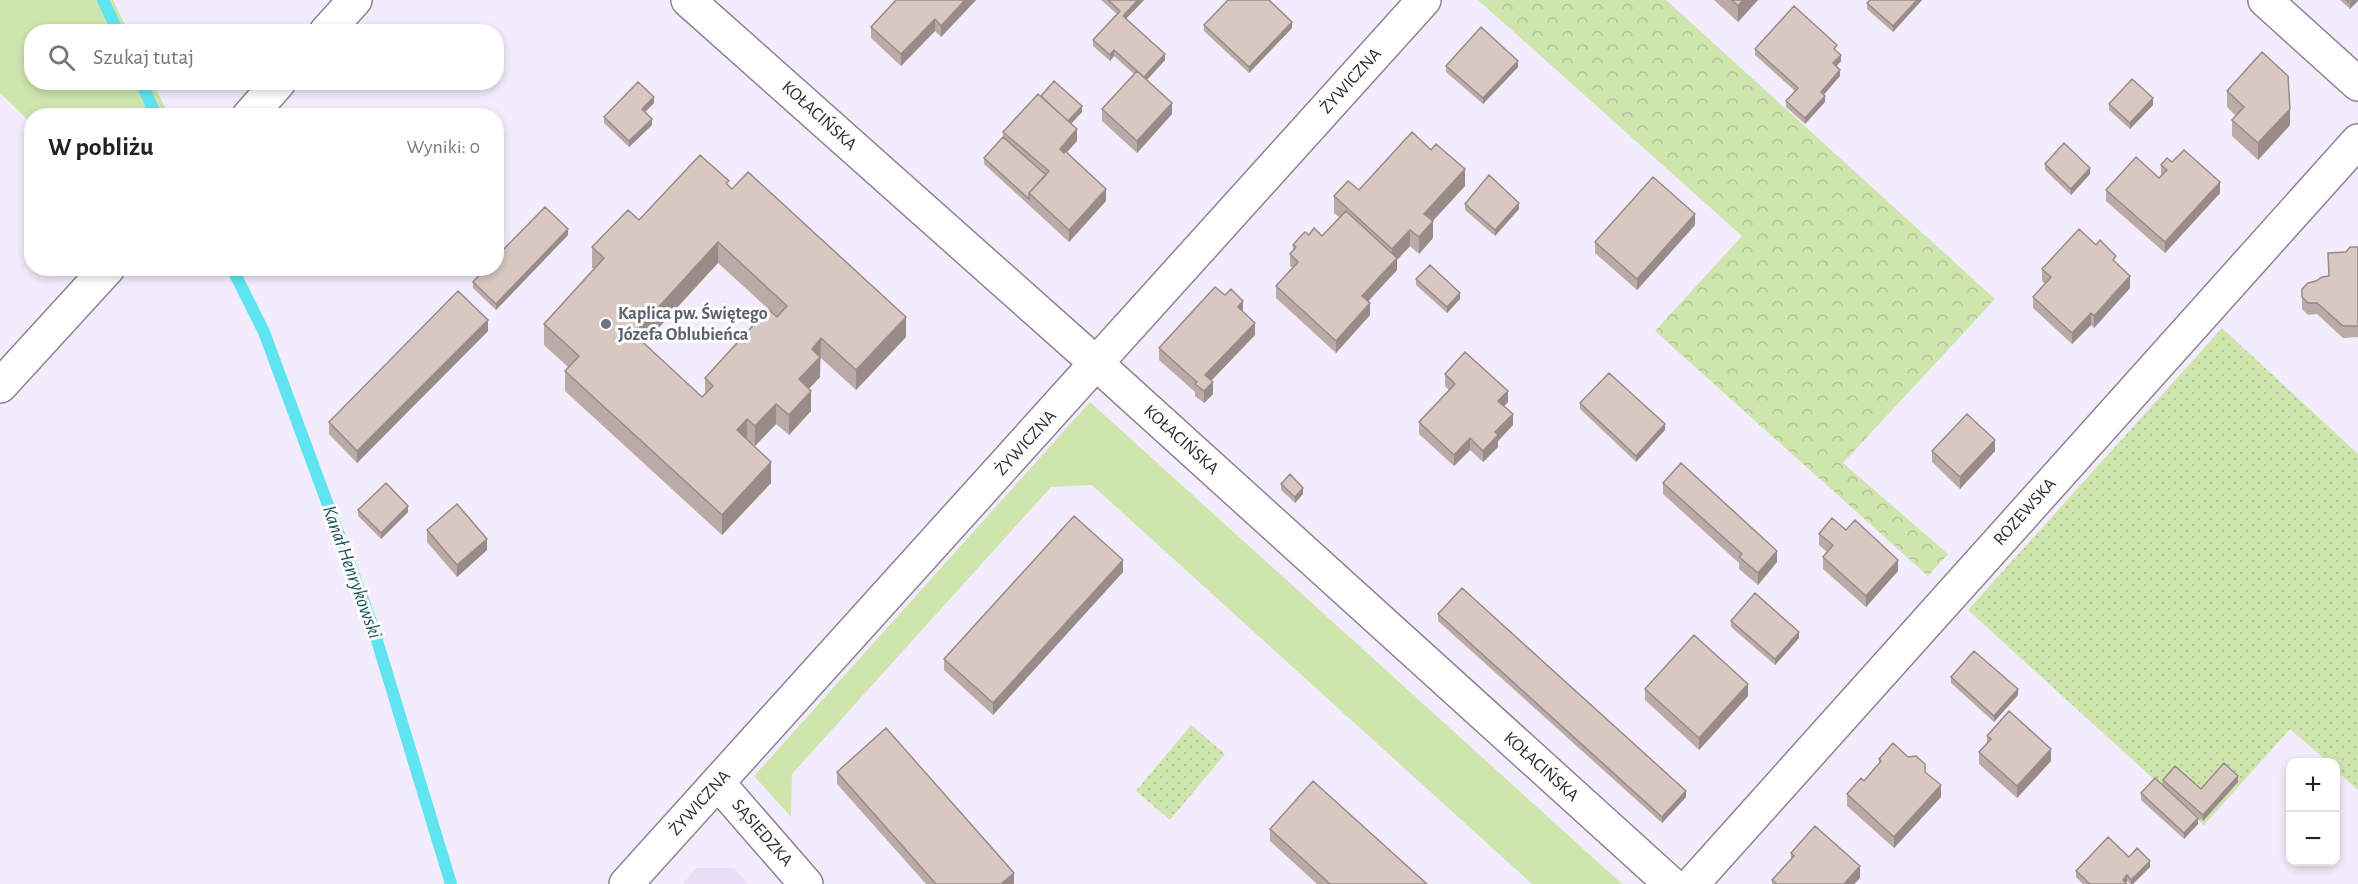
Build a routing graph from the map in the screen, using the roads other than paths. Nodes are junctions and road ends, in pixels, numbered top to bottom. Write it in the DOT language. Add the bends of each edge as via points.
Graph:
graph roads {
  1 [pos="355,0"];
  2 [pos="688,0"];
  3 [pos="1424,0"];
  4 [pos="2265,0"];
  5 [pos="333,24"];
  6 [pos="2358,84"];
  7 [pos="272,90"];
  8 [pos="256,108"];
  9 [pos="2358,141"];
  10 [pos="101,276"];
  11 [pos="1097,364"];
  12 [pos="0,386"];
  13 [pos="718,783"];
  14 [pos="626,884"];
  15 [pos="806,884"];
  16 [pos="1671,884"];
  17 [pos="1692,884"];
  1 -- 5 [label="street"];
  2 -- 11 [label="street, KOŁACIŃSKA"];
  3 -- 11 [label="street, ŻYWICZNA"];
  4 -- 6 [label="street"];
  7 -- 8 [label="street"];
  9 -- 17 [label="street, ROZEWSKA"];
  10 -- 12 [label="street"];
  11 -- 13 [label="street, ŻYWICZNA"];
  11 -- 16 [label="street, KOŁACIŃSKA"];
  13 -- 14 [label="street, ŻYWICZNA"];
  13 -- 15 [label="street, SĄSIEDZKA"];
}
